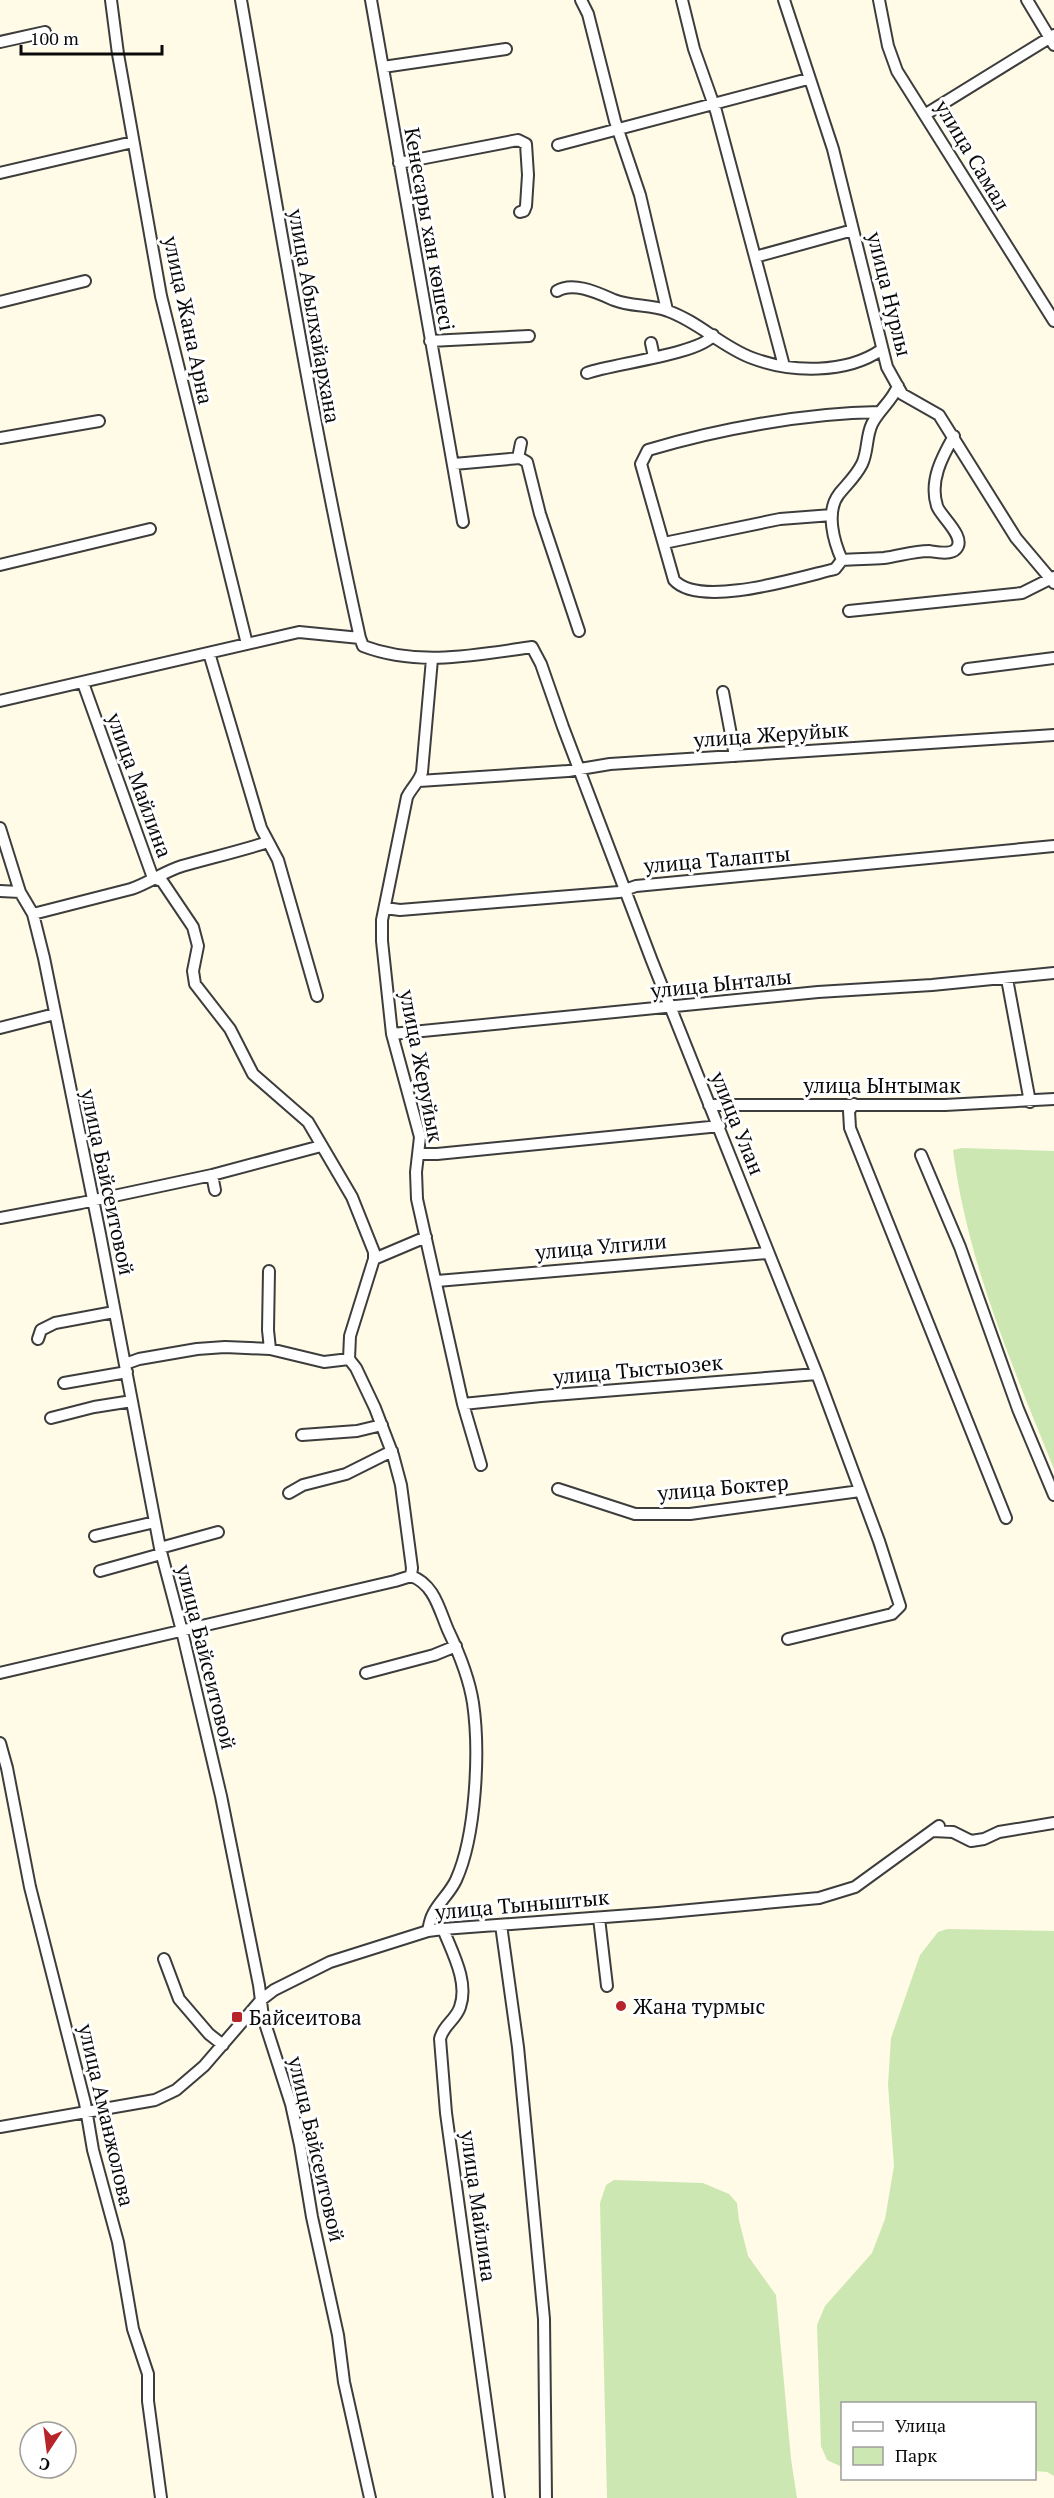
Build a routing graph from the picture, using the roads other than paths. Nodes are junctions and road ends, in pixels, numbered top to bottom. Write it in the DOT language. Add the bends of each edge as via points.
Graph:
graph roads {
  1 [pos="111,0"];
  2 [pos="241,0"];
  3 [pos="371,0"];
  4 [pos="581,0"];
  5 [pos="682,0"];
  6 [pos="784,0"];
  7 [pos="879,0"];
  8 [pos="1027,0"];
  9 [pos="45,32"];
  10 [pos="1052,39"];
  11 [pos="0,42"];
  12 [pos="506,49"];
  13 [pos="383,67"];
  14 [pos="808,79"];
  15 [pos="711,104"];
  16 [pos="926,114"];
  17 [pos="619,128"];
  18 [pos="133,142"];
  19 [pos="558,145"];
  20 [pos="399,163"];
  21 [pos="0,173"];
  22 [pos="520,212"];
  23 [pos="853,230"];
  24 [pos="755,257"];
  25 [pos="85,281"];
  26 [pos="557,291"];
  27 [pos="0,302"];
  28 [pos="667,310"];
  29 [pos="1054,321"];
  30 [pos="713,335"];
  31 [pos="529,336"];
  32 [pos="430,342"];
  33 [pos="651,343"];
  34 [pos="881,350"];
  35 [pos="654,357"];
  36 [pos="784,366"];
  37 [pos="587,373"];
  38 [pos="898,386"];
  39 [pos="879,412"];
  40 [pos="99,421"];
  41 [pos="954,436"];
  42 [pos="0,438"];
  43 [pos="521,442"];
  44 [pos="518,458"];
  45 [pos="454,464"];
  46 [pos="832,515"];
  47 [pos="463,522"];
  48 [pos="150,529"];
  49 [pos="664,543"];
  50 [pos="842,560"];
  51 [pos="0,565"];
  52 [pos="1053,580"];
  53 [pos="849,611"];
  54 [pos="579,632"];
  55 [pos="360,638"];
  56 [pos="247,644"];
  57 [pos="209,653"];
  58 [pos="1054,658"];
  59 [pos="432,659"];
  60 [pos="968,669"];
  61 [pos="82,683"];
  62 [pos="723,692"];
  63 [pos="0,701"];
  64 [pos="1054,735"];
  65 [pos="735,756"];
  66 [pos="578,768"];
  67 [pos="419,781"];
  68 [pos="0,828"];
  69 [pos="268,842"];
  70 [pos="1054,846"];
  71 [pos="153,878"];
  72 [pos="626,888"];
  73 [pos="0,891"];
  74 [pos="20,892"];
  75 [pos="385,908"];
  76 [pos="33,914"];
  77 [pos="1054,973"];
  78 [pos="1007,979"];
  79 [pos="317,996"];
  80 [pos="672,1008"];
  81 [pos="55,1014"];
  82 [pos="0,1028"];
  83 [pos="392,1034"];
  84 [pos="1054,1099"];
  85 [pos="1029,1102"];
  86 [pos="854,1104"];
  87 [pos="709,1105"];
  88 [pos="720,1126"];
  89 [pos="321,1146"];
  90 [pos="419,1154"];
  91 [pos="921,1155"];
  92 [pos="212,1175"];
  93 [pos="215,1190"];
  94 [pos="93,1199"];
  95 [pos="0,1218"];
  96 [pos="426,1237"];
  97 [pos="768,1253"];
  98 [pos="374,1259"];
  99 [pos="269,1271"];
  100 [pos="437,1281"];
  101 [pos="114,1312"];
  102 [pos="38,1338"];
  103 [pos="270,1349"];
  104 [pos="349,1359"];
  105 [pos="126,1367"];
  106 [pos="817,1374"];
  107 [pos="64,1383"];
  108 [pos="132,1401"];
  109 [pos="463,1404"];
  110 [pos="51,1418"];
  111 [pos="382,1425"];
  112 [pos="302,1435"];
  113 [pos="392,1451"];
  114 [pos="481,1466"];
  115 [pos="558,1489"];
  116 [pos="860,1491"];
  117 [pos="289,1493"];
  118 [pos="1054,1495"];
  119 [pos="1006,1518"];
  120 [pos="155,1522"];
  121 [pos="218,1532"];
  122 [pos="95,1536"];
  123 [pos="161,1551"];
  124 [pos="100,1571"];
  125 [pos="411,1576"];
  126 [pos="182,1632"];
  127 [pos="788,1639"];
  128 [pos="456,1646"];
  129 [pos="0,1673"];
  130 [pos="366,1673"];
  131 [pos="0,1743"];
  132 [pos="1054,1823"];
  133 [pos="599,1918"];
  134 [pos="501,1925"];
  135 [pos="443,1929"];
  136 [pos="428,1931"];
  137 [pos="164,1959"];
  138 [pos="607,1986"];
  139 [pos="261,2000"];
  140 [pos="223,2044"];
  141 [pos="85,2113"];
  142 [pos="0,2127"];
  143 [pos="161,2498"];
  144 [pos="370,2498"];
  145 [pos="499,2498"];
  146 [pos="546,2498"];
  1 -- 18 [label="street, улица Жана Арна"];
  2 -- 55 [label="street, улица Абылхайархана" via="322,462"];
  3 -- 13 [label="street, Кенесары хан көшесі"];
  4 -- 17 [label="street"];
  5 -- 15 [label="street"];
  6 -- 14 [label="street, улица Нурлы"];
  7 -- 16 [label="street, улица Самал" via="892,59"];
  8 -- 10 [label="street"];
  9 -- 11 [label="street"];
  10 -- 16 [label="street"];
  12 -- 13 [label="street"];
  13 -- 20 [label="street, Кенесары хан көшесі"];
  14 -- 15 [label="street"];
  14 -- 23 [label="street, улица Нурлы" via="833,149"];
  15 -- 17 [label="street"];
  15 -- 24 [label="street"];
  16 -- 29 [label="street, улица Самал"];
  17 -- 19 [label="street"];
  17 -- 28 [label="street" via="640,195"];
  18 -- 21 [label="street"];
  18 -- 56 [label="street, улица Жана Арна" via="161,296"];
  20 -- 22 [label="street" via="518,140 526,144 528,164 526,206"];
  20 -- 32 [label="street, Кенесары хан көшесі"];
  23 -- 24 [label="street"];
  23 -- 34 [label="street, улица Нурлы"];
  24 -- 36 [label="street"];
  25 -- 27 [label="street"];
  26 -- 28 [label="street" via="573,288"];
  28 -- 30 [label="street"];
  30 -- 35 [label="street" via="701,344"];
  30 -- 36 [label="street" via="752,358"];
  31 -- 32 [label="street"];
  32 -- 45 [label="street, Кенесары хан көшесі"];
  33 -- 35 [label="street"];
  34 -- 36 [label="street" via="859,362 832,368"];
  34 -- 38 [label="street, улица Нурлы"];
  35 -- 37 [label="street"];
  38 -- 39 [label="street" via="893,398"];
  38 -- 41 [label="street, улица Нурлы" via="909,399 939,415"];
  39 -- 46 [label="street" via="870,426 864,460 852,482 838,495"];
  39 -- 49 [label="street" via="840,412 790,420 680,440 648,450 641,464"];
  40 -- 42 [label="street"];
  41 -- 50 [label="street" via="942,457 935,492 937,508 951,524 959,542 957,548"];
  41 -- 52 [label="street, улица Нурлы" via="1016,538"];
  43 -- 44 [label="street"];
  44 -- 45 [label="street"];
  44 -- 54 [label="street" via="527,462 546,535"];
  45 -- 47 [label="street, Кенесары хан көшесі"];
  46 -- 49 [label="street" via="780,519"];
  46 -- 50 [label="street" via="834,542"];
  48 -- 51 [label="street"];
  49 -- 50 [label="street" via="678,584 716,593 756,588 835,569"];
  52 -- 53 [label="street" via="1022,593"];
  55 -- 56 [label="street" via="298,632"];
  55 -- 59 [label="street" via="363,646 375,651"];
  56 -- 57 [label="street"];
  57 -- 61 [label="street"];
  57 -- 69 [label="street"];
  58 -- 60 [label="street"];
  59 -- 66 [label="street, улица Улан" via="532,646"];
  59 -- 67 [label="street, улица Жеруйык"];
  61 -- 63 [label="street"];
  61 -- 71 [label="street, улица Майлина"];
  62 -- 65 [label="street"];
  64 -- 65 [label="street, улица Жеруйык"];
  65 -- 66 [label="street, улица Жеруйык"];
  66 -- 67 [label="street, улица Жеруйык"];
  66 -- 72 [label="street, улица Улан"];
  67 -- 75 [label="street, улица Жеруйык" via="406,797"];
  68 -- 74 [label="street, улица Байсеитовой"];
  69 -- 71 [label="street"];
  69 -- 79 [label="street" via="278,860"];
  70 -- 72 [label="street, улица Талапты"];
  71 -- 76 [label="street" via="131,890"];
  71 -- 89 [label="street, улица Майлина" via="162,881 193,927 198,946 193,971 195,984 230,1029 253,1074 308,1122"];
  72 -- 75 [label="street, улица Талапты" via="619,892 400,910"];
  72 -- 80 [label="street, улица Улан"];
  73 -- 74 [label="street"];
  74 -- 76 [label="street, улица Байсеитовой"];
  75 -- 83 [label="street, улица Жеруйык" via="382,953"];
  76 -- 81 [label="street, улица Байсеитовой"];
  77 -- 78 [label="street, улица Ынталы"];
  78 -- 80 [label="street, улица Ынталы" via="818,992"];
  78 -- 85 [label="street"];
  80 -- 83 [label="street, улица Ынталы"];
  80 -- 87 [label="street, улица Улан"];
  81 -- 82 [label="street"];
  81 -- 94 [label="street, улица Байсеитовой"];
  83 -- 90 [label="street, улица Жеруйык" via="420,1137"];
  84 -- 85 [label="street, улица Ынтымак"];
  85 -- 86 [label="street, улица Ынтымак"];
  86 -- 87 [label="street, улица Ынтымак"];
  86 -- 119 [label="street" via="849,1111 850,1128"];
  87 -- 88 [label="street, улица Улан"];
  88 -- 90 [label="street"];
  88 -- 97 [label="street, улица Улан"];
  89 -- 92 [label="street"];
  89 -- 98 [label="street, улица Майлина" via="352,1197"];
  90 -- 96 [label="street, улица Жеруйык" via="417,1199"];
  91 -- 118 [label="street"];
  92 -- 93 [label="street"];
  92 -- 94 [label="street"];
  94 -- 95 [label="street"];
  94 -- 101 [label="street, улица Байсеитовой"];
  96 -- 98 [label="street"];
  96 -- 100 [label="street, улица Жеруйык"];
  97 -- 100 [label="street, улица Улгили"];
  97 -- 106 [label="street, улица Улан"];
  98 -- 104 [label="street" via="350,1335"];
  99 -- 103 [label="street"];
  100 -- 109 [label="street, улица Жеруйык"];
  101 -- 102 [label="street" via="55,1323 40,1330"];
  101 -- 105 [label="street, улица Байсеитовой"];
  103 -- 104 [label="street" via="324,1362"];
  103 -- 105 [label="street" via="197,1349 140,1359"];
  104 -- 111 [label="street"];
  105 -- 107 [label="street"];
  105 -- 108 [label="street, улица Байсеитовой"];
  106 -- 109 [label="street, улица Тыстыозек"];
  106 -- 116 [label="street, улица Улан"];
  108 -- 110 [label="street"];
  108 -- 120 [label="street, улица Байсеитовой"];
  109 -- 114 [label="street, улица Жеруйык"];
  111 -- 112 [label="street"];
  111 -- 113 [label="street"];
  113 -- 117 [label="street" via="346,1474 303,1485"];
  113 -- 125 [label="street" via="401,1485"];
  115 -- 116 [label="street, улица Боктер" via="635,1514 690,1514"];
  116 -- 127 [label="street, улица Улан" via="900,1606 892,1614"];
  120 -- 122 [label="street"];
  120 -- 123 [label="street, улица Байсеитовой"];
  121 -- 123 [label="street"];
  123 -- 124 [label="street"];
  123 -- 126 [label="street, улица Байсеитовой"];
  125 -- 126 [label="street"];
  125 -- 128 [label="street" via="429,1588"];
  126 -- 129 [label="street"];
  126 -- 139 [label="street, улица Байсеитовой" via="221,1796"];
  128 -- 130 [label="street"];
  128 -- 136 [label="street" via="473,1703 472,1811 456,1879 432,1914"];
  131 -- 141 [label="street, улица Аманжолова" via="30,1887"];
  132 -- 133 [label="street, улица Тыныштык" via="971,1841 936,1828 855,1887 819,1898"];
  133 -- 134 [label="street, улица Тыныштык"];
  133 -- 138 [label="street"];
  134 -- 135 [label="street, улица Тыныштык"];
  134 -- 146 [label="street" via="518,2047 544,2319"];
  135 -- 136 [label="street, улица Тыныштык"];
  135 -- 145 [label="street, улица Майлина" via="461,1978 462,1996 460,2008 440,2039 446,2113"];
  136 -- 139 [label="street, улица Тыныштык" via="330,1962"];
  137 -- 140 [label="street" via="179,1999 209,2034"];
  139 -- 140 [label="street, улица Тыныштык"];
  139 -- 144 [label="street, улица Байсеитовой" via="265,2025 291,2104"];
  140 -- 141 [label="street, улица Тыныштык" via="176,2090 155,2100"];
  141 -- 142 [label="street, улица Тыныштык"];
  141 -- 143 [label="street, улица Аманжолова" via="118,2242 133,2329 148,2374"];
}
